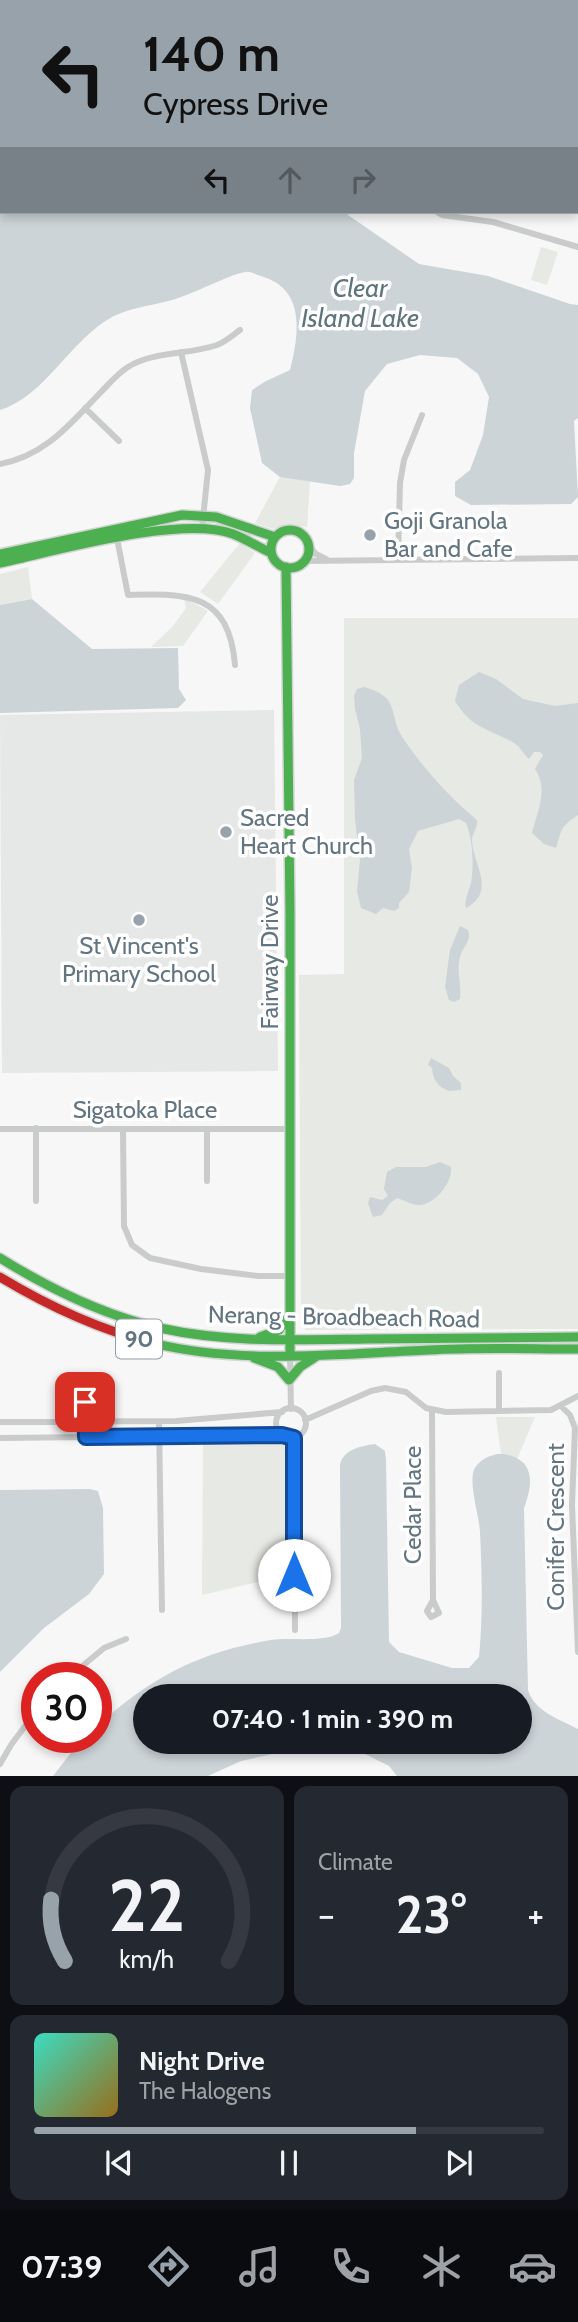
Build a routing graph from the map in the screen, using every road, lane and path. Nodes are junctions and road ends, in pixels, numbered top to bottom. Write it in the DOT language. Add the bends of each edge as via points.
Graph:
graph roads {
  1 [pos="440,214"];
  2 [pos="578,247"];
  3 [pos="240,330"];
  4 [pos="181,352"];
  5 [pos="85,408"];
  6 [pos="422,415"];
  7 [pos="119,441"];
  8 [pos="0,464"];
  9 [pos="204,515"];
  10 [pos="202,528"];
  11 [pos="116,533"];
  12 [pos="275,537"];
  13 [pos="309,545"];
  14 [pos="271,553"];
  15 [pos="0,554"];
  16 [pos="578,558"];
  17 [pos="328,559"];
  18 [pos="398,559"];
  19 [pos="304,561"];
  20 [pos="0,563"];
  21 [pos="286,568"];
  22 [pos="235,665"];
  23 [pos="36,1128"];
  24 [pos="0,1129"];
  25 [pos="123,1129"];
  26 [pos="207,1129"];
  27 [pos="289,1129"];
  28 [pos="208,1181"];
  29 [pos="36,1201"];
  30 [pos="0,1258"];
  31 [pos="290,1276"];
  32 [pos="0,1277"];
  33 [pos="289,1315"];
  34 [pos="578,1337"];
  35 [pos="246,1340"];
  36 [pos="289,1341"];
  37 [pos="578,1349"];
  38 [pos="248,1356"];
  39 [pos="290,1356"];
  40 [pos="317,1356"];
  41 [pos="499,1373"];
  42 [pos="289,1380"];
  43 [pos="85,1382"];
  44 [pos="578,1396"];
  45 [pos="561,1406"];
  46 [pos="291,1409"];
  47 [pos="432,1411"];
  48 [pos="499,1411"];
  49 [pos="282,1412"];
  50 [pos="305,1420"];
  51 [pos="85,1421"];
  52 [pos="0,1422"];
  53 [pos="159,1422"];
  54 [pos="282,1435"];
  55 [pos="86,1437"];
  56 [pos="0,1438"];
  57 [pos="159,1438"];
  58 [pos="294,1438"];
  59 [pos="575,1505"];
  60 [pos="433,1600"];
  61 [pos="162,1610"];
  62 [pos="295,1630"];
  63 [pos="126,1639"];
  64 [pos="578,1652"];
  65 [pos="87,1662"];
  66 [pos="21,1732"];
  67 [pos="0,1764"];
  1 -- 2 [label="street" via="493,222"];
  3 -- 4 [label="street" via="218,344"];
  4 -- 5 [label="street" via="130,366"];
  4 -- 9 [label="street" via="208,470"];
  5 -- 7 [label="street"];
  5 -- 8 [label="street" via="44,448"];
  6 -- 18 [label="street" via="400,483"];
  9 -- 10 [label="street"];
  9 -- 11 [label="street" via="168,516"];
  9 -- 12 [label="street"];
  10 -- 11 [label="street"];
  10 -- 14 [label="street" via="231,533"];
  11 -- 15 [label="street"];
  11 -- 20 [label="street"];
  11 -- 22 [label="street" via="128,595 173,593 195,598 226,626"];
  12 -- 13 [label="street" via="293,531 303,535"];
  12 -- 14 [label="street"];
  13 -- 17 [label="street"];
  13 -- 19 [label="street"];
  14 -- 21 [label="street"];
  16 -- 18 [label="street"];
  17 -- 18 [label="street"];
  17 -- 19 [label="street"];
  19 -- 21 [label="street"];
  21 -- 27 [label="street, Fairway Drive"];
  23 -- 24 [label="street, Sigatoka Place"];
  23 -- 25 [label="street, Sigatoka Place"];
  23 -- 29 [label="street"];
  25 -- 26 [label="street, Sigatoka Place"];
  25 -- 31 [label="street" via="124,1226 132,1245 150,1258 201,1269"];
  26 -- 27 [label="street, Sigatoka Place"];
  26 -- 28 [label="street"];
  27 -- 31 [label="street, Fairway Drive"];
  30 -- 35 [label="street, Nerang - Broadbeach Road / 90" via="75,1301 128,1320"];
  31 -- 33 [label="street, Fairway Drive"];
  32 -- 38 [label="street, Nerang - Broadbeach Road / 90" via="70,1315 127,1336 185,1350"];
  33 -- 35 [label="street" via="274,1333"];
  33 -- 36 [label="street, Fairway Drive"];
  34 -- 36 [label="street, Nerang - Broadbeach Road / 90"];
  35 -- 36 [label="street, Nerang - Broadbeach Road / 90"];
  36 -- 39 [label="street, Fairway Drive"];
  37 -- 40 [label="street, Nerang - Broadbeach Road / 90" via="445,1349"];
  38 -- 39 [label="street, Nerang - Broadbeach Road / 90"];
  38 -- 42 [label="street" via="278,1367"];
  39 -- 40 [label="street, Nerang - Broadbeach Road / 90"];
  39 -- 42 [label="street"];
  40 -- 42 [label="street"];
  41 -- 48 [label="street"];
  42 -- 46 [label="street"];
  43 -- 51 [label="street"];
  44 -- 45 [label="street"];
  45 -- 48 [label="street"];
  45 -- 59 [label="street, Conifer Crescent" via="575,1428"];
  46 -- 49 [label="street"];
  46 -- 50 [label="street"];
  47 -- 48 [label="street"];
  47 -- 50 [label="street" via="406,1392 385,1388"];
  47 -- 60 [label="street, Cedar Place"];
  49 -- 53 [label="street"];
  49 -- 54 [label="street" via="276,1423"];
  50 -- 58 [label="street" via="302,1432"];
  51 -- 52 [label="street"];
  51 -- 53 [label="street"];
  51 -- 55 [label="street"];
  53 -- 57 [label="street"];
  54 -- 57 [label="street"];
  54 -- 58 [label="street"];
  55 -- 56 [label="street"];
  55 -- 57 [label="street"];
  57 -- 61 [label="street"];
  58 -- 62 [label="street"];
  59 -- 64 [label="street, Conifer Crescent"];
  63 -- 65 [label="street"];
  66 -- 67 [label="street"];
}
